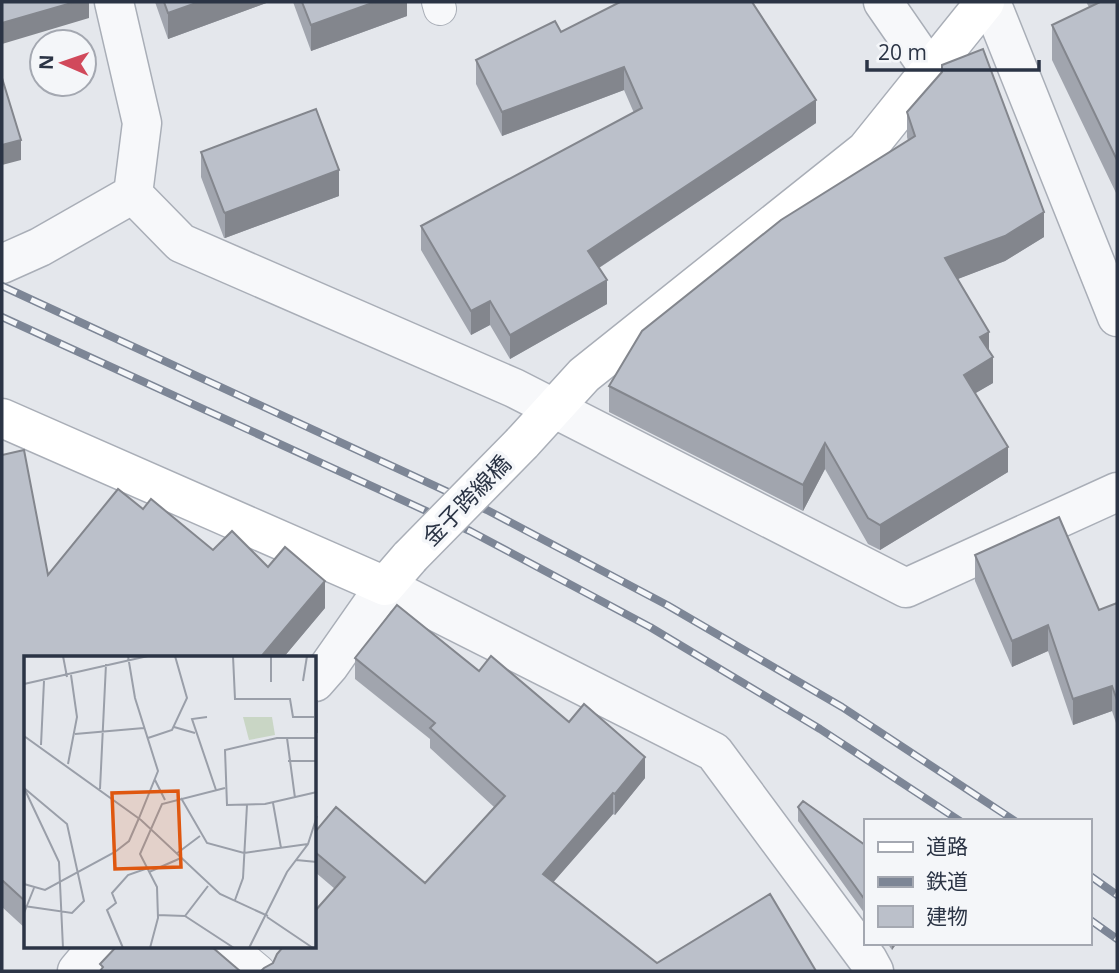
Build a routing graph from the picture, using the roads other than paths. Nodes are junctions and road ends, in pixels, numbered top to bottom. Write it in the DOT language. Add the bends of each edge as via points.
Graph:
graph roads {
  1 [pos="114,2"];
  2 [pos="883,2"];
  3 [pos="988,2"];
  4 [pos="930,70"];
  5 [pos="133,194"];
  6 [pos="2,264"];
  7 [pos="1117,317"];
  8 [pos="554,408"];
  9 [pos="2,418"];
  10 [pos="1117,492"];
  11 [pos="385,586"];
  12 [pos="317,680"];
  13 [pos="96,948"];
  14 [pos="231,948"];
  15 [pos="77,971"];
  16 [pos="259,971"];
  17 [pos="874,971"];
  1 -- 5 [label="street" via="142,123"];
  2 -- 4 [label="street"];
  3 -- 4 [label="street, 金子跨線橋"];
  3 -- 7 [label="street"];
  4 -- 8 [label="street, 金子跨線橋" via="866,150 584,375"];
  5 -- 6 [label="street"];
  5 -- 8 [label="street" via="181,243"];
  8 -- 10 [label="street" via="906,588"];
  8 -- 11 [label="street, 金子跨線橋, bridge"];
  9 -- 11 [label="street"];
  11 -- 12 [label="street"];
  11 -- 17 [label="street" via="714,752"];
  13 -- 15 [label="street"];
  14 -- 16 [label="lane"];
}
